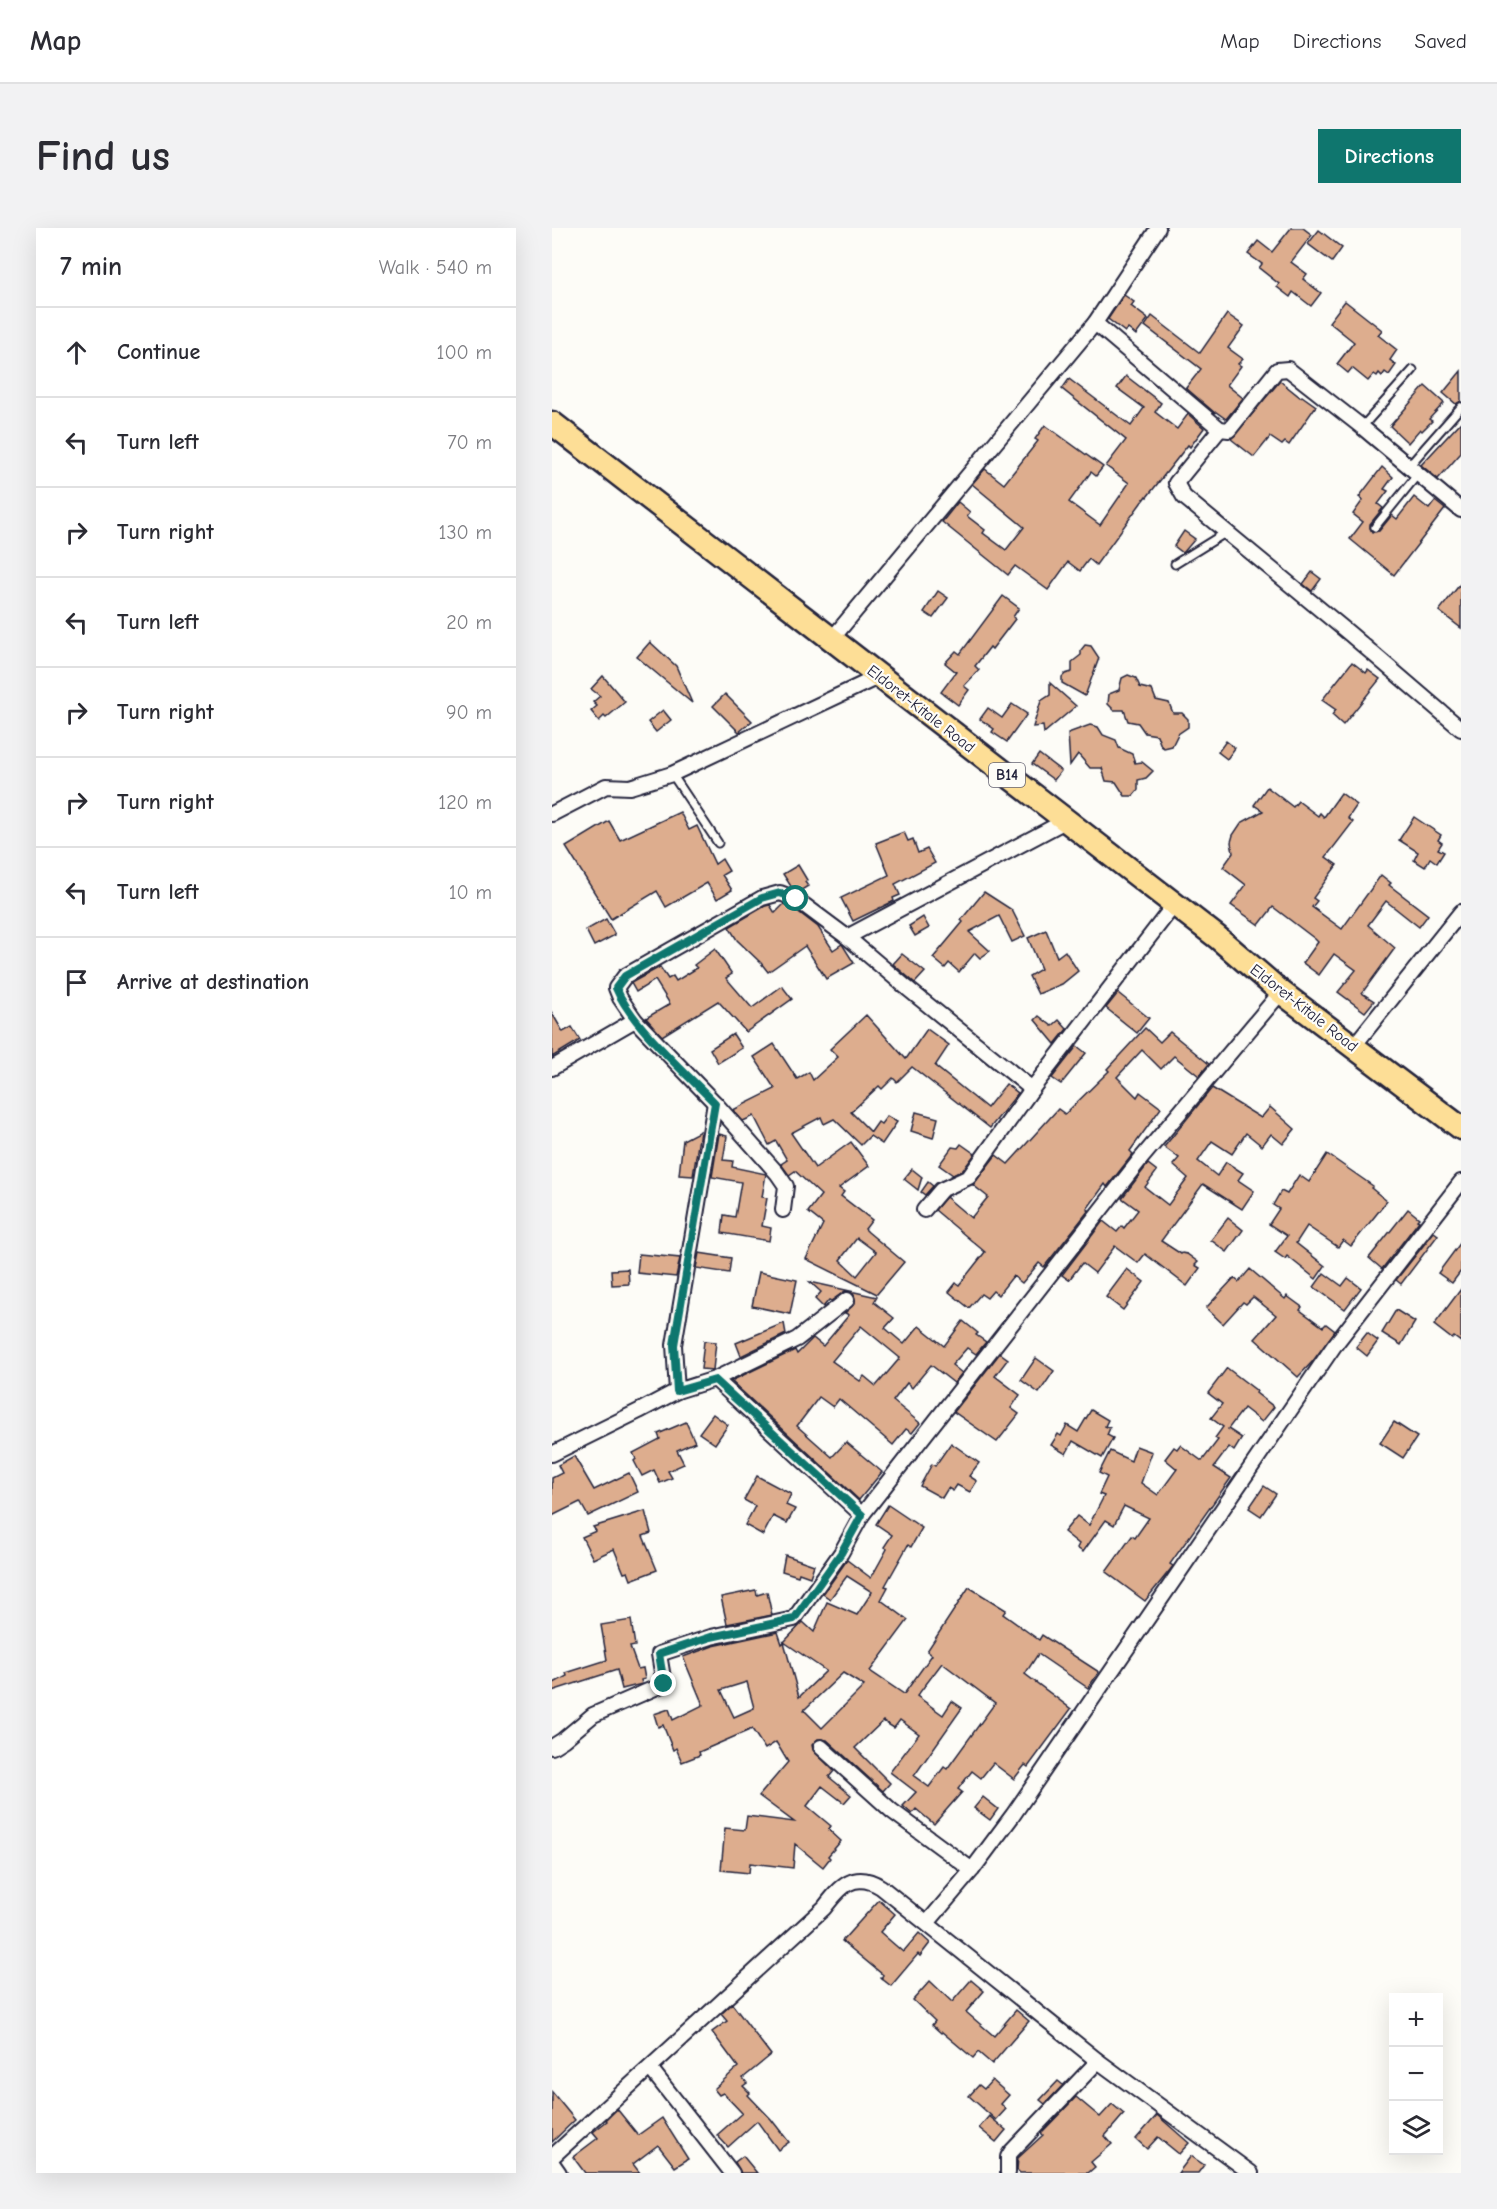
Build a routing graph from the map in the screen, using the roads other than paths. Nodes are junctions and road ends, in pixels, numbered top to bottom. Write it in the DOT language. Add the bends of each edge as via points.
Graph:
graph roads {
  1 [pos="1158,228"];
  2 [pos="1095,323"];
  3 [pos="1413,370"];
  4 [pos="1461,407"];
  5 [pos="552,423"];
  6 [pos="1362,427"];
  7 [pos="1220,429"];
  8 [pos="1414,471"];
  9 [pos="1461,510"];
  10 [pos="1375,527"];
  11 [pos="1225,533"];
  12 [pos="1175,564"];
  13 [pos="831,640"];
  14 [pos="880,676"];
  15 [pos="1461,729"];
  16 [pos="672,774"];
  17 [pos="552,814"];
  18 [pos="1065,821"];
  19 [pos="718,843"];
  20 [pos="1174,905"];
  21 [pos="1461,912"];
  22 [pos="847,937"];
  23 [pos="1281,992"];
  24 [pos="635,1020"];
  25 [pos="1353,1047"];
  26 [pos="552,1068"];
  27 [pos="1032,1089"];
  28 [pos="715,1103"];
  29 [pos="1461,1128"];
  30 [pos="1461,1182"];
  31 [pos="783,1210"];
  32 [pos="924,1210"];
  33 [pos="847,1300"];
  34 [pos="715,1380"];
  35 [pos="677,1391"];
  36 [pos="552,1454"];
  37 [pos="862,1515"];
  38 [pos="552,1747"];
  39 [pos="821,1748"];
  40 [pos="972,1870"];
  41 [pos="928,1922"];
  42 [pos="1098,2061"];
  43 [pos="650,2068"];
  44 [pos="552,2157"];
  45 [pos="552,2163"];
  46 [pos="559,2173"];
  47 [pos="732,2173"];
  48 [pos="1008,2173"];
  49 [pos="1251,2173"];
  1 -- 2 [label="street"];
  2 -- 7 [label="street"];
  2 -- 13 [label="street"];
  3 -- 6 [label="lane"];
  4 -- 8 [label="lane"];
  5 -- 13 [label="highway, Eldoret-Kitale Road / B14"];
  6 -- 7 [label="street" via="1288,369 1277,370 1229,430"];
  6 -- 8 [label="street"];
  7 -- 11 [label="street" via="1176,483 1184,497"];
  8 -- 9 [label="street"];
  8 -- 10 [label="lane"];
  11 -- 12 [label="lane"];
  11 -- 15 [label="street"];
  13 -- 14 [label="highway, Eldoret-Kitale Road / B14"];
  14 -- 16 [label="street"];
  14 -- 18 [label="highway, Eldoret-Kitale Road / B14"];
  16 -- 17 [label="street" via="630,787 606,786"];
  16 -- 19 [label="lane"];
  18 -- 20 [label="highway, Eldoret-Kitale Road / B14"];
  18 -- 22 [label="street"];
  20 -- 23 [label="highway, Eldoret-Kitale Road / B14"];
  20 -- 27 [label="street"];
  21 -- 25 [label="street"];
  22 -- 24 [label="street" via="796,899 780,893 762,898 625,976 616,988"];
  22 -- 27 [label="street"];
  23 -- 25 [label="highway, Eldoret-Kitale Road / B14"];
  23 -- 37 [label="street" via="1139,1161"];
  24 -- 26 [label="street"];
  24 -- 28 [label="street"];
  25 -- 29 [label="highway, Eldoret-Kitale Road / B14"];
  27 -- 32 [label="street" via="969,1177 941,1190"];
  28 -- 31 [label="street" via="786,1186"];
  28 -- 35 [label="street" via="674,1345"];
  30 -- 40 [label="street" via="1334,1346"];
  33 -- 34 [label="street" via="797,1339"];
  34 -- 35 [label="street"];
  34 -- 37 [label="street"];
  35 -- 36 [label="street"];
  37 -- 38 [label="street" via="841,1553 794,1619 711,1637 659,1654 664,1684 593,1714"];
  39 -- 40 [label="street" via="892,1810"];
  40 -- 41 [label="street"];
  41 -- 42 [label="street"];
  41 -- 43 [label="street" via="872,1881 852,1881 840,1887 824,1908"];
  42 -- 48 [label="street" via="1011,2152"];
  42 -- 49 [label="street"];
  43 -- 44 [label="street"];
  43 -- 47 [label="street"];
  45 -- 46 [label="street"];
}
